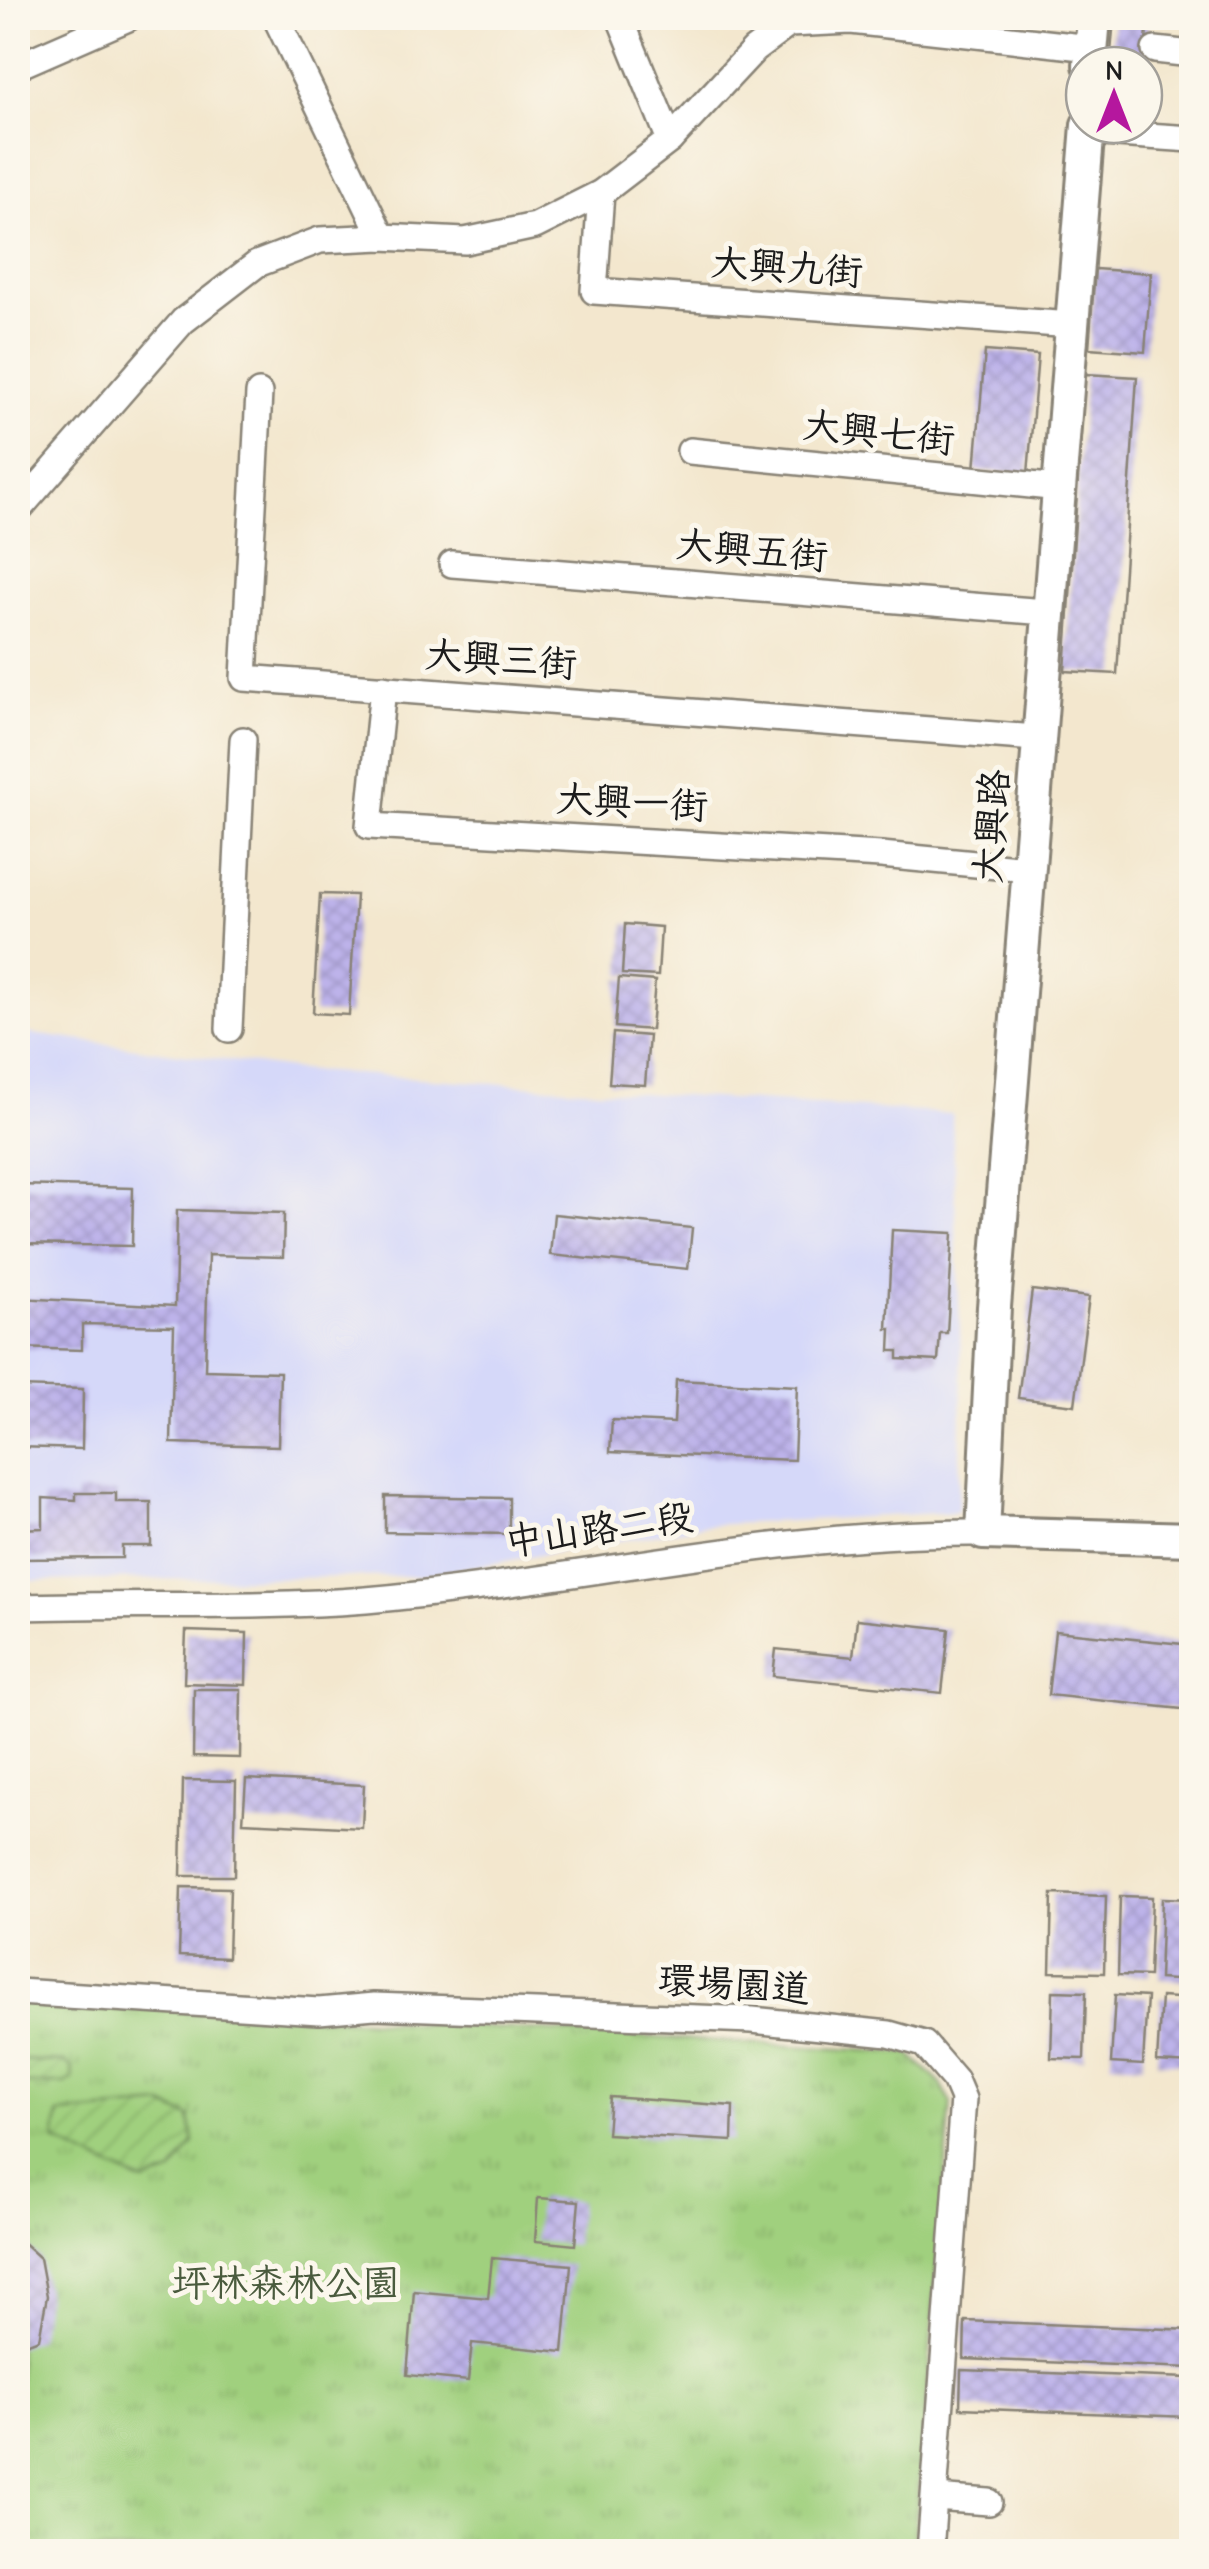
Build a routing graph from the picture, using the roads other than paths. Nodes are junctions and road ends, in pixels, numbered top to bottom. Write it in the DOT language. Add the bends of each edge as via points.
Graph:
graph roads {
  1 [pos="128,18"];
  2 [pos="276,18"];
  3 [pos="620,18"];
  4 [pos="1092,44"];
  5 [pos="1164,51"];
  6 [pos="1192,54"];
  7 [pos="18,66"];
  8 [pos="1164,136"];
  9 [pos="1192,139"];
  10 [pos="670,140"];
  11 [pos="1087,145"];
  12 [pos="601,193"];
  13 [pos="382,236"];
  14 [pos="1073,325"];
  15 [pos="260,394"];
  16 [pos="690,451"];
  17 [pos="1060,488"];
  18 [pos="18,510"];
  19 [pos="452,564"];
  20 [pos="1046,612"];
  21 [pos="383,688"];
  22 [pos="1036,738"];
  23 [pos="242,740"];
  24 [pos="1029,870"];
  25 [pos="229,1028"];
  26 [pos="982,1533"];
  27 [pos="1192,1539"];
  28 [pos="18,1607"];
  29 [pos="18,1992"];
  30 [pos="935,2498"];
  31 [pos="988,2502"];
  32 [pos="930,2552"];
  1 -- 7 [label="street"];
  2 -- 13 [label="street"];
  3 -- 10 [label="street"];
  4 -- 10 [label="street" via="851,21 789,24 754,50"];
  5 -- 6 [label="street"];
  8 -- 9 [label="street"];
  10 -- 12 [label="street"];
  11 -- 14 [label="main road, 大興路"];
  12 -- 13 [label="street" via="534,226 465,241"];
  12 -- 14 [label="street, 大興九街" via="594,291"];
  13 -- 18 [label="street" via="320,240 257,264 224,286 183,321"];
  14 -- 17 [label="main road, 大興路"];
  15 -- 21 [label="street, 大興三街" via="244,678"];
  16 -- 17 [label="street, 大興七街"];
  17 -- 20 [label="main road, 大興路"];
  19 -- 20 [label="street, 大興五街"];
  20 -- 22 [label="main road, 大興路"];
  21 -- 22 [label="street, 大興三街"];
  21 -- 24 [label="street, 大興一街" via="369,826 882,855"];
  22 -- 24 [label="main road, 大興路"];
  23 -- 25 [label="street"];
  24 -- 26 [label="main road, 大興路"];
  26 -- 27 [label="main road, 中山路二段"];
  26 -- 28 [label="street, 中山路二段" via="752,1548 364,1600"];
  29 -- 30 [label="street, 環場園道" via="319,2011 374,2006 770,2021 924,2044 955,2080 962,2099"];
  30 -- 31 [label="street"];
  30 -- 32 [label="street, 環場園道"];
}
